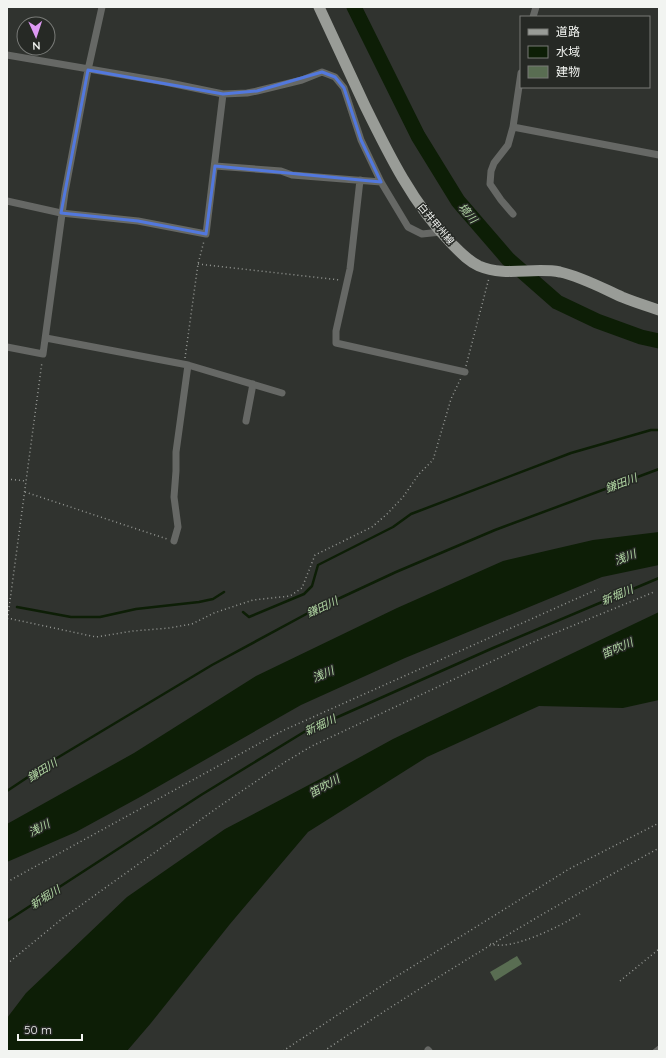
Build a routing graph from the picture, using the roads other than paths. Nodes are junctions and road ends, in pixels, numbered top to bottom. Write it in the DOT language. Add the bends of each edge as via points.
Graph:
graph roads {
  1 [pos="102,7"];
  2 [pos="319,7"];
  3 [pos="7,55"];
  4 [pos="88,70"];
  5 [pos="520,80"];
  6 [pos="223,94"];
  7 [pos="513,127"];
  8 [pos="659,155"];
  9 [pos="214,166"];
  10 [pos="360,180"];
  11 [pos="381,182"];
  12 [pos="7,200"];
  13 [pos="61,213"];
  14 [pos="513,214"];
  15 [pos="441,232"];
  16 [pos="659,310"];
  17 [pos="46,338"];
  18 [pos="7,347"];
  19 [pos="188,365"];
  20 [pos="464,372"];
  21 [pos="253,384"];
  22 [pos="282,393"];
  23 [pos="246,421"];
  24 [pos="174,541"];
  25 [pos="659,1047"];
  26 [pos="654,1051"];
  1 -- 4 [label="street"];
  2 -- 15 [label="main road, 白井甲州線" via="391,159"];
  3 -- 4 [label="street"];
  4 -- 6 [label="street"];
  4 -- 13 [label="street"];
  5 -- 7 [label="street"];
  6 -- 9 [label="street"];
  6 -- 11 [label="street" via="263,90 322,72 335,77 344,88 361,140"];
  7 -- 8 [label="street"];
  7 -- 14 [label="street" via="508,145 494,163 490,184"];
  9 -- 10 [label="street"];
  9 -- 13 [label="street" via="206,234 138,221"];
  10 -- 11 [label="street"];
  10 -- 20 [label="street" via="350,269 336,331 336,343"];
  11 -- 15 [label="street" via="408,227 422,234"];
  12 -- 13 [label="street"];
  13 -- 17 [label="street"];
  15 -- 16 [label="main road, 白井甲州線" via="465,258 479,266 494,270 561,272"];
  17 -- 18 [label="street" via="43,354"];
  17 -- 19 [label="street"];
  19 -- 21 [label="street"];
  19 -- 24 [label="street" via="176,452 174,497 178,527"];
  21 -- 22 [label="street"];
  21 -- 23 [label="street"];
  25 -- 26 [label="lane"];
}
